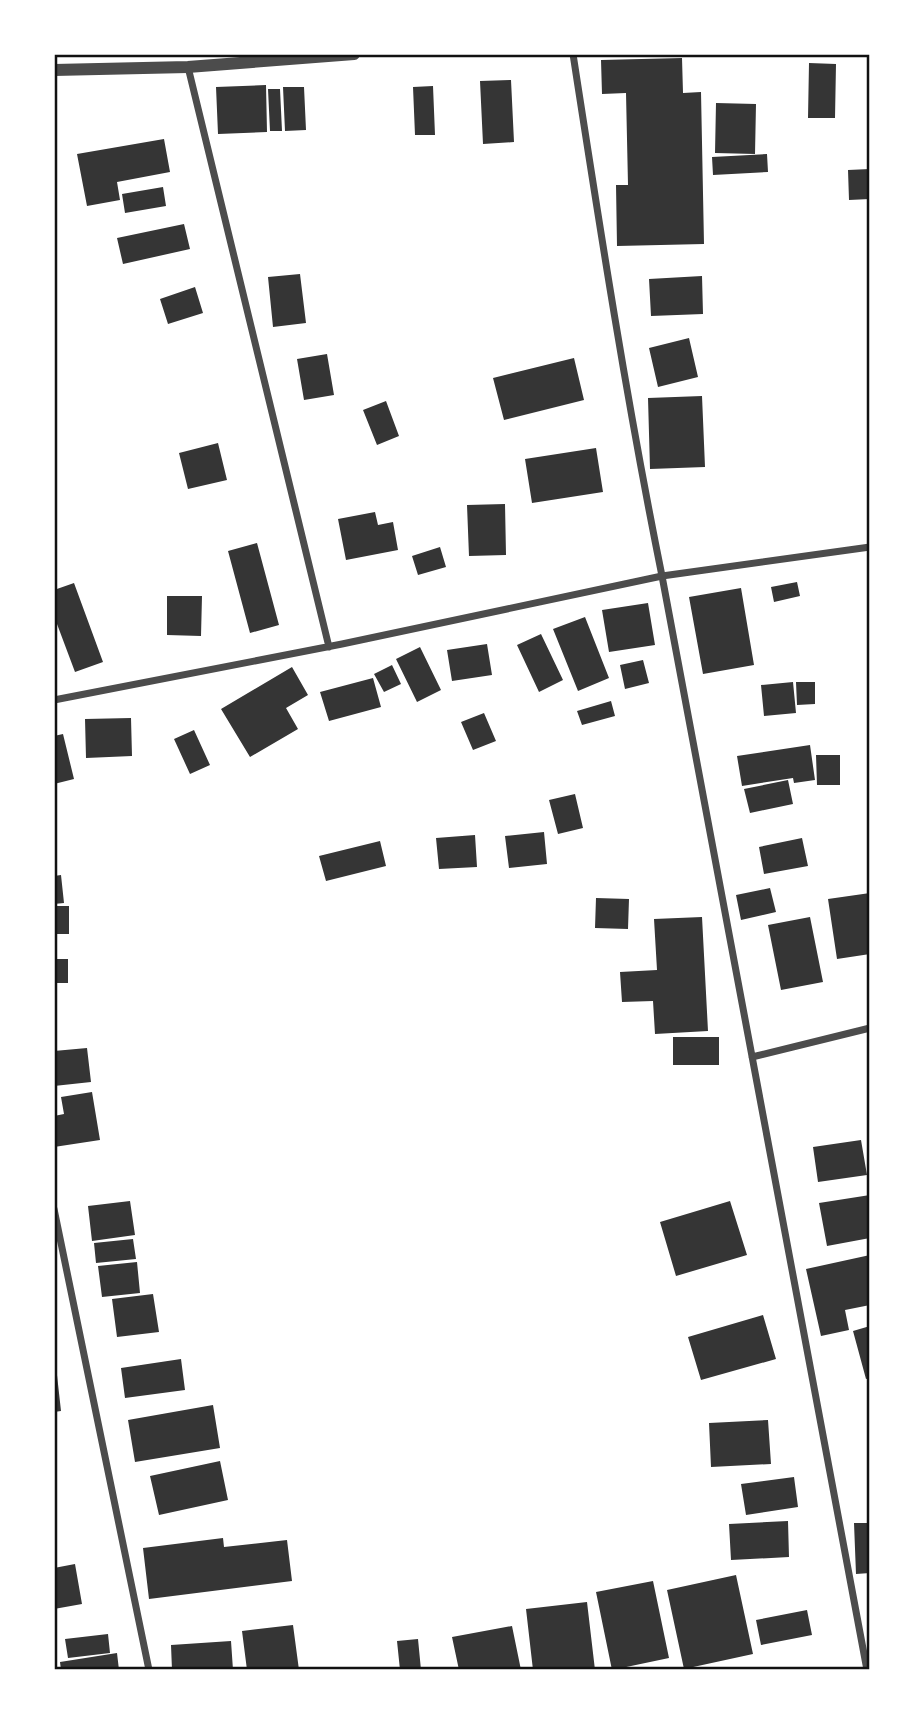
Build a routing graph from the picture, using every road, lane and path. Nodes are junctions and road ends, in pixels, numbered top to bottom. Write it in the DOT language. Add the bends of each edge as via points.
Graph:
graph roads {
  1 [pos="354,54"];
  2 [pos="573,54"];
  3 [pos="259,58"];
  4 [pos="188,67"];
  5 [pos="54,70"];
  6 [pos="870,547"];
  7 [pos="662,576"];
  8 [pos="329,647"];
  9 [pos="54,700"];
  10 [pos="870,1028"];
  11 [pos="752,1057"];
  12 [pos="54,1209"];
  13 [pos="149,1670"];
  14 [pos="867,1670"];
  1 -- 3 [label="street"];
  2 -- 7 [label="street" via="636,445"];
  3 -- 4 [label="street"];
  4 -- 5 [label="street"];
  4 -- 8 [label="street"];
  6 -- 7 [label="street"];
  7 -- 8 [label="street"];
  7 -- 11 [label="street"];
  8 -- 9 [label="street"];
  10 -- 11 [label="street"];
  11 -- 14 [label="street"];
  12 -- 13 [label="street"];
}
